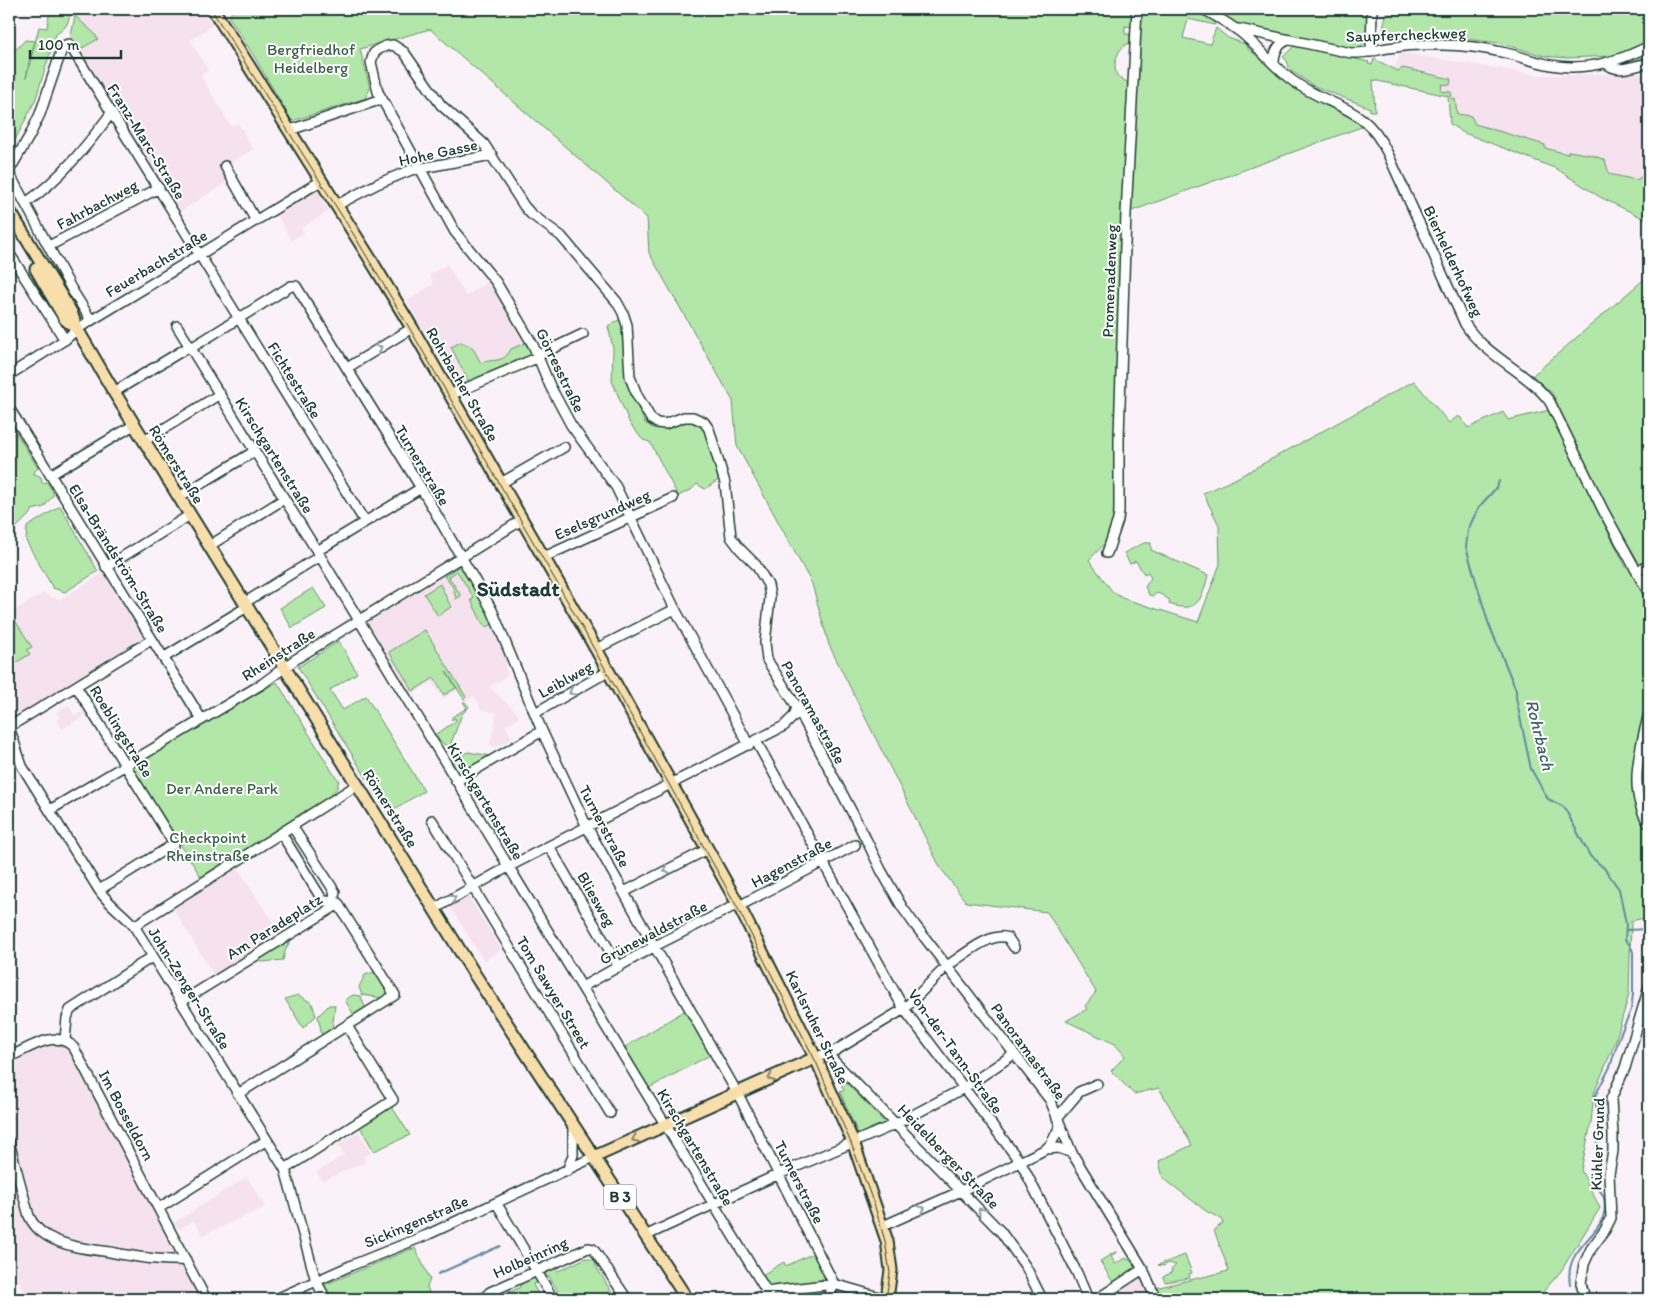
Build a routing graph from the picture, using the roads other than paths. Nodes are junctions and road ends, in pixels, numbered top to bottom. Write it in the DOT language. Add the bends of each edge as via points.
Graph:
graph roads {
  1 [pos="213,9"];
  2 [pos="1137,9"];
  3 [pos="1202,9"];
  4 [pos="1372,9"];
  5 [pos="1236,29"];
  6 [pos="1288,40"];
  7 [pos="1649,46"];
  8 [pos="1371,52"];
  9 [pos="1606,63"];
  10 [pos="1649,63"];
  11 [pos="1274,64"];
  12 [pos="382,100"];
  13 [pos="112,112"];
  14 [pos="290,130"];
  15 [pos="492,155"];
  16 [pos="225,166"];
  17 [pos="419,168"];
  18 [pos="9,172"];
  19 [pos="322,181"];
  20 [pos="159,188"];
  21 [pos="26,203"];
  22 [pos="337,205"];
  23 [pos="9,210"];
  24 [pos="256,221"];
  25 [pos="9,223"];
  26 [pos="50,246"];
  27 [pos="9,253"];
  28 [pos="199,254"];
  29 [pos="239,319"];
  30 [pos="92,320"];
  31 [pos="177,326"];
  32 [pos="412,328"];
  33 [pos="77,329"];
  34 [pos="583,334"];
  35 [pos="65,340"];
  36 [pos="191,347"];
  37 [pos="539,356"];
  38 [pos="347,368"];
  39 [pos="9,375"];
  40 [pos="114,392"];
  41 [pos="220,394"];
  42 [pos="450,395"];
  43 [pos="9,408"];
  44 [pos="134,425"];
  45 [pos="144,441"];
  46 [pos="564,447"];
  47 [pos="255,451"];
  48 [pos="50,475"];
  49 [pos="501,483"];
  50 [pos="421,488"];
  51 [pos="178,497"];
  52 [pos="673,498"];
  53 [pos="284,500"];
  54 [pos="190,515"];
  55 [pos="630,518"];
  56 [pos="522,520"];
  57 [pos="365,522"];
  58 [pos="209,546"];
  59 [pos="1107,553"];
  60 [pos="319,554"];
  61 [pos="461,557"];
  62 [pos="544,557"];
  63 [pos="1649,565"];
  64 [pos="106,567"];
  65 [pos="1637,571"];
  66 [pos="1649,594"];
  67 [pos="246,605"];
  68 [pos="675,609"];
  69 [pos="359,621"];
  70 [pos="151,640"];
  71 [pos="596,649"];
  72 [pos="163,658"];
  73 [pos="285,668"];
  74 [pos="609,671"];
  75 [pos="76,686"];
  76 [pos="796,707"];
  77 [pos="535,713"];
  78 [pos="1649,713"];
  79 [pos="202,720"];
  80 [pos="784,726"];
  81 [pos="9,727"];
  82 [pos="808,728"];
  83 [pos="542,731"];
  84 [pos="753,743"];
  85 [pos="125,765"];
  86 [pos="456,780"];
  87 [pos="672,784"];
  88 [pos="357,785"];
  89 [pos="50,810"];
  90 [pos="432,820"];
  91 [pos="1649,824"];
  92 [pos="292,826"];
  93 [pos="587,827"];
  94 [pos="281,833"];
  95 [pos="855,845"];
  96 [pos="549,846"];
  97 [pos="708,848"];
  98 [pos="823,862"];
  99 [pos="508,867"];
  100 [pos="473,886"];
  101 [pos="99,890"];
  102 [pos="624,892"];
  103 [pos="336,902"];
  104 [pos="739,905"];
  105 [pos="434,909"];
  106 [pos="134,926"];
  107 [pos="655,946"];
  108 [pos="1014,947"];
  109 [pos="152,956"];
  110 [pos="619,967"];
  111 [pos="944,969"];
  112 [pos="582,987"];
  113 [pos="1649,987"];
  114 [pos="181,1002"];
  115 [pos="904,1009"];
  116 [pos="347,1026"];
  117 [pos="66,1040"];
  118 [pos="1014,1054"];
  119 [pos="828,1055"];
  120 [pos="9,1057"];
  121 [pos="815,1058"];
  122 [pos="1096,1084"];
  123 [pos="964,1088"];
  124 [pos="238,1094"];
  125 [pos="738,1094"];
  126 [pos="610,1113"];
  127 [pos="1058,1122"];
  128 [pos="896,1124"];
  129 [pos="573,1126"];
  130 [pos="666,1126"];
  131 [pos="267,1140"];
  132 [pos="9,1142"];
  133 [pos="853,1142"];
  134 [pos="1046,1149"];
  135 [pos="1072,1153"];
  136 [pos="594,1158"];
  137 [pos="1021,1162"];
  138 [pos="285,1169"];
  139 [pos="567,1170"];
  140 [pos="779,1174"];
  141 [pos="961,1192"];
  142 [pos="496,1204"];
  143 [pos="714,1205"];
  144 [pos="158,1208"];
  145 [pos="882,1226"];
  146 [pos="645,1236"];
  147 [pos="186,1260"];
  148 [pos="1143,1269"];
  149 [pos="536,1271"];
  150 [pos="316,1281"];
  151 [pos="834,1284"];
  152 [pos="767,1292"];
  153 [pos="206,1299"];
  154 [pos="276,1299"];
  155 [pos="326,1299"];
  156 [pos="483,1299"];
  157 [pos="553,1299"];
  158 [pos="627,1299"];
  159 [pos="687,1299"];
  160 [pos="752,1299"];
  161 [pos="828,1299"];
  162 [pos="887,1299"];
  163 [pos="1042,1299"];
  164 [pos="1088,1299"];
  165 [pos="1097,1299"];
  166 [pos="1156,1299"];
  167 [pos="1585,1299"];
  1 -- 14 [label="main road, Rohrbacher Straße"];
  2 -- 59 [label="street, Promenadenweg" via="1125,231 1119,516"];
  3 -- 5 [label="street, Bierhelderhofweg"];
  4 -- 8 [label="street"];
  5 -- 6 [label="street, Saupfercheckweg"];
  5 -- 11 [label="street, Bierhelderhofweg"];
  6 -- 8 [label="street, Saupfercheckweg" via="1351,53"];
  6 -- 11 [label="street" via="1276,49"];
  7 -- 9 [label="street, Saupfercheckweg"];
  8 -- 9 [label="street, Saupfercheckweg" via="1420,45 1457,45 1485,48 1557,66"];
  9 -- 10 [label="street, Saupfercheckweg" via="1617,69"];
  11 -- 65 [label="street, Bierhelderhofweg" via="1304,88 1356,113 1379,136 1465,324 1550,402"];
  12 -- 14 [label="street"];
  12 -- 15 [label="street, Panoramastraße" via="371,62 379,49 393,45 404,52 441,105"];
  12 -- 17 [label="street, Görresstraße"];
  13 -- 18 [label="street, Franz-Marc-Straße" via="69,44 65,45 40,114"];
  13 -- 20 [label="street, Franz-Marc-Straße"];
  13 -- 21 [label="street" via="64,172"];
  14 -- 19 [label="main road, Rohrbacher Straße"];
  15 -- 17 [label="street, Hohe Gasse"];
  15 -- 76 [label="street, Panoramastraße" via="524,206 561,236 620,307 627,325 630,377 651,419 666,424 693,417 704,422 709,429 725,483 731,537 756,565 768,585 770,597 765,643 768,660"];
  16 -- 24 [label="street"];
  17 -- 22 [label="street, Hohe Gasse"];
  17 -- 37 [label="street, Görresstraße" via="455,232 496,282"];
  18 -- 21 [label="street"];
  19 -- 22 [label="main road, Rohrbacher Straße"];
  19 -- 24 [label="street, Feuerbachstraße"];
  20 -- 26 [label="street, Fahrbachweg"];
  20 -- 28 [label="street, Franz-Marc-Straße"];
  21 -- 26 [label="street"];
  22 -- 32 [label="main road, Rohrbacher Straße"];
  23 -- 33 [label="main road, Römerstraße" via="71,312"];
  24 -- 28 [label="street, Feuerbachstraße"];
  25 -- 33 [label="main road, Römerstraße" via="65,319"];
  26 -- 30 [label="street" via="72,290"];
  27 -- 35 [label="street"];
  28 -- 29 [label="street, Fichtestraße"];
  28 -- 30 [label="street, Feuerbachstraße"];
  29 -- 36 [label="street"];
  29 -- 38 [label="street, Turnerstraße" via="295,285"];
  29 -- 57 [label="street, Fichtestraße"];
  30 -- 33 [label="street, Feuerbachstraße"];
  31 -- 36 [label="street, Kirschgartenstraße"];
  38 -- 32 [label="street, one-way"];
  32 -- 42 [label="main road, Rohrbacher Straße"];
  33 -- 35 [label="street, Feuerbachstraße"];
  33 -- 40 [label="main road, Römerstraße"];
  34 -- 37 [label="street"];
  35 -- 39 [label="street, Feuerbachstraße"];
  36 -- 40 [label="street"];
  36 -- 41 [label="street, Kirschgartenstraße"];
  37 -- 42 [label="street"];
  37 -- 55 [label="street, Görresstraße" via="550,386 571,425 610,477"];
  38 -- 50 [label="street, Turnerstraße"];
  40 -- 44 [label="main road, Römerstraße"];
  41 -- 45 [label="street"];
  41 -- 47 [label="street, Kirschgartenstraße"];
  42 -- 49 [label="main road, Rohrbacher Straße"];
  43 -- 48 [label="street, Elsa-Brändström-Straße"];
  44 -- 45 [label="main road, Römerstraße"];
  44 -- 48 [label="street, Elsa-Brändström-Straße"];
  45 -- 51 [label="main road, Römerstraße"];
  46 -- 49 [label="street"];
  47 -- 51 [label="street"];
  47 -- 53 [label="street, Kirschgartenstraße"];
  48 -- 64 [label="street, Elsa-Brändström-Straße"];
  49 -- 56 [label="main road, Rohrbacher Straße"];
  50 -- 57 [label="street, Elsa-Brändström-Straße"];
  50 -- 61 [label="street, Turnerstraße"];
  51 -- 54 [label="main road, Römerstraße"];
  52 -- 55 [label="street, Eselsgrundweg"];
  53 -- 58 [label="street"];
  53 -- 60 [label="street, Kirschgartenstraße"];
  54 -- 58 [label="main road, Römerstraße"];
  54 -- 64 [label="street"];
  55 -- 62 [label="street, Eselsgrundweg"];
  55 -- 68 [label="street, Görresstraße"];
  56 -- 61 [label="street, Rheinstraße"];
  56 -- 62 [label="main road, Rohrbacher Straße"];
  57 -- 60 [label="street, Elsa-Brändström-Straße"];
  58 -- 67 [label="main road, Römerstraße"];
  60 -- 67 [label="street, Elsa-Brändström-Straße"];
  60 -- 69 [label="street, Kirschgartenstraße"];
  61 -- 69 [label="street, Rheinstraße"];
  61 -- 77 [label="street, Turnerstraße" via="492,610"];
  62 -- 71 [label="main road, Rohrbacher Straße"];
  63 -- 65 [label="street"];
  64 -- 70 [label="street, Elsa-Brändström-Straße"];
  65 -- 66 [label="street, Bierhelderhofweg"];
  67 -- 72 [label="street, Elsa-Brändström-Straße"];
  67 -- 73 [label="main road, Römerstraße"];
  68 -- 71 [label="street"];
  68 -- 84 [label="street, Görresstraße"];
  69 -- 73 [label="street, Rheinstraße"];
  69 -- 86 [label="street, Kirschgartenstraße"];
  70 -- 72 [label="street, Elsa-Brändström-Straße"];
  70 -- 75 [label="street"];
  71 -- 74 [label="main road, Rohrbacher Straße"];
  72 -- 79 [label="street, Elsa-Brändström-Straße"];
  73 -- 79 [label="street, Rheinstraße"];
  73 -- 88 [label="main road, Römerstraße"];
  74 -- 77 [label="street, Leiblweg, one-way"];
  74 -- 87 [label="main road, Rohrbacher Straße"];
  75 -- 81 [label="street"];
  75 -- 85 [label="street, Roeblingstraße"];
  76 -- 80 [label="street" via="794,716"];
  76 -- 82 [label="street, Panoramastraße"];
  77 -- 83 [label="street, Turnerstraße"];
  78 -- 91 [label="street" via="1636,787 1639,804"];
  79 -- 85 [label="street, Rheinstraße"];
  80 -- 82 [label="street"];
  80 -- 84 [label="street"];
  81 -- 89 [label="street, John-Zenger-Straße" via="22,766"];
  82 -- 111 [label="street, Panoramastraße" via="892,891"];
  83 -- 86 [label="street"];
  83 -- 93 [label="street, Turnerstraße"];
  84 -- 87 [label="street"];
  84 -- 98 [label="street, Von-der-Tann-Straße"];
  85 -- 89 [label="street, Rheinstraße"];
  85 -- 101 [label="street, Roeblingstraße" via="174,844"];
  86 -- 99 [label="street, Kirschgartenstraße"];
  87 -- 93 [label="street"];
  87 -- 97 [label="main road, Karlsruher Straße"];
  88 -- 92 [label="street"];
  88 -- 105 [label="main road, Römerstraße"];
  89 -- 101 [label="street, John-Zenger-Straße"];
  90 -- 100 [label="street, Tom Sawyer Street"];
  92 -- 94 [label="street"];
  92 -- 103 [label="street" via="335,892"];
  93 -- 96 [label="street"];
  93 -- 102 [label="street, Turnerstraße"];
  94 -- 103 [label="street" via="323,901"];
  94 -- 106 [label="street"];
  95 -- 98 [label="street, Hagenstraße"];
  96 -- 99 [label="street"];
  96 -- 110 [label="street, Bliesweg"];
  97 -- 102 [label="street, one-way"];
  97 -- 104 [label="main road, Karlsruher Straße"];
  98 -- 104 [label="street, Hagenstraße"];
  98 -- 115 [label="street, Von-der-Tann-Straße"];
  99 -- 100 [label="street"];
  99 -- 112 [label="street, Kirschgartenstraße"];
  105 -- 100 [label="street, one-way"];
  100 -- 126 [label="street, Tom Sawyer Street"];
  101 -- 106 [label="street, John-Zenger-Straße"];
  102 -- 107 [label="street, Turnerstraße"];
  103 -- 114 [label="street, Am Paradeplatz"];
  103 -- 116 [label="street, Am Paradeplatz" via="395,995"];
  104 -- 107 [label="street, Grünewaldstraße"];
  104 -- 121 [label="main road, Karlsruher Straße"];
  105 -- 129 [label="main road, Römerstraße"];
  106 -- 109 [label="street, John-Zenger-Straße"];
  107 -- 110 [label="street, Grünewaldstraße"];
  107 -- 125 [label="street, Turnerstraße"];
  108 -- 111 [label="street" via="1008,938 998,937"];
  109 -- 114 [label="street, John-Zenger-Straße"];
  109 -- 117 [label="street" via="70,1010"];
  110 -- 112 [label="street, Grünewaldstraße"];
  111 -- 115 [label="street"];
  111 -- 118 [label="street, Panoramastraße"];
  112 -- 130 [label="street, Kirschgartenstraße"];
  113 -- 167 [label="street, Kühler Grund" via="1627,1061 1611,1099 1611,1218 1584,1264 1581,1283"];
  114 -- 124 [label="street, John-Zenger-Straße"];
  115 -- 119 [label="street"];
  115 -- 123 [label="street, Von-der-Tann-Straße"];
  116 -- 124 [label="street, Am Paradeplatz"];
  116 -- 138 [label="street" via="393,1100"];
  117 -- 120 [label="street" via="50,1039"];
  117 -- 144 [label="street, Im Bosseldorn" via="77,1053"];
  118 -- 123 [label="street"];
  118 -- 127 [label="street, Panoramastraße" via="1050,1100"];
  119 -- 121 [label="street"];
  119 -- 128 [label="street, Heidelberger Straße"];
  121 -- 125 [label="main road, Sickingenstraße, one-way"];
  121 -- 133 [label="main road, Karlsruher Straße"];
  122 -- 127 [label="street" via="1079,1092"];
  123 -- 128 [label="street"];
  123 -- 137 [label="street, Von-der-Tann-Straße"];
  124 -- 131 [label="street, John-Zenger-Straße"];
  125 -- 130 [label="main road, Sickingenstraße"];
  125 -- 140 [label="street, Turnerstraße"];
  127 -- 134 [label="street" via="1051,1144"];
  127 -- 135 [label="street, Panoramastraße"];
  128 -- 133 [label="street"];
  128 -- 141 [label="street, Heidelberger Straße"];
  129 -- 136 [label="main road, Römerstraße"];
  129 -- 139 [label="street" via="573,1155"];
  130 -- 136 [label="main road, Sickingenstraße, one-way"];
  130 -- 143 [label="street, Kirschgartenstraße"];
  131 -- 138 [label="street, John-Zenger-Straße"];
  131 -- 144 [label="street"];
  132 -- 147 [label="street" via="29,1216 44,1234 78,1247 167,1261"];
  133 -- 140 [label="street"];
  133 -- 145 [label="main road, Karlsruher Straße"];
  134 -- 135 [label="street" via="1058,1148"];
  134 -- 137 [label="street"];
  135 -- 148 [label="street, Panoramastraße"];
  136 -- 139 [label="street, Sickingenstraße"];
  136 -- 146 [label="main road, Römerstraße / B 3"];
  137 -- 141 [label="street"];
  137 -- 164 [label="street, Von-der-Tann-Straße"];
  138 -- 150 [label="street, John-Zenger-Straße"];
  139 -- 142 [label="street, Sickingenstraße"];
  140 -- 143 [label="street"];
  140 -- 151 [label="street, Turnerstraße"];
  145 -- 141 [label="street, one-way"];
  163 -- 141 [label="street, Heidelberger Straße, one-way" via="1010,1242"];
  142 -- 149 [label="street"];
  142 -- 150 [label="street, Sickingenstraße"];
  143 -- 146 [label="street"];
  143 -- 152 [label="street, Kirschgartenstraße"];
  144 -- 147 [label="street, Im Bosseldorn"];
  145 -- 162 [label="main road, Karlsruher Straße" via="891,1270"];
  146 -- 159 [label="main road, Römerstraße / B 3"];
  147 -- 153 [label="street, Im Bosseldorn"];
  148 -- 165 [label="street"];
  148 -- 166 [label="street, Panoramastraße"];
  149 -- 156 [label="street, Holbeinring" via="490,1292"];
  149 -- 157 [label="street"];
  149 -- 158 [label="street, Holbeinring" via="585,1249 593,1249"];
  150 -- 154 [label="street, Sickingenstraße"];
  150 -- 155 [label="street, John-Zenger-Straße"];
  151 -- 152 [label="street"];
  151 -- 161 [label="street"];
  151 -- 162 [label="street"];
  152 -- 160 [label="street"];
}
